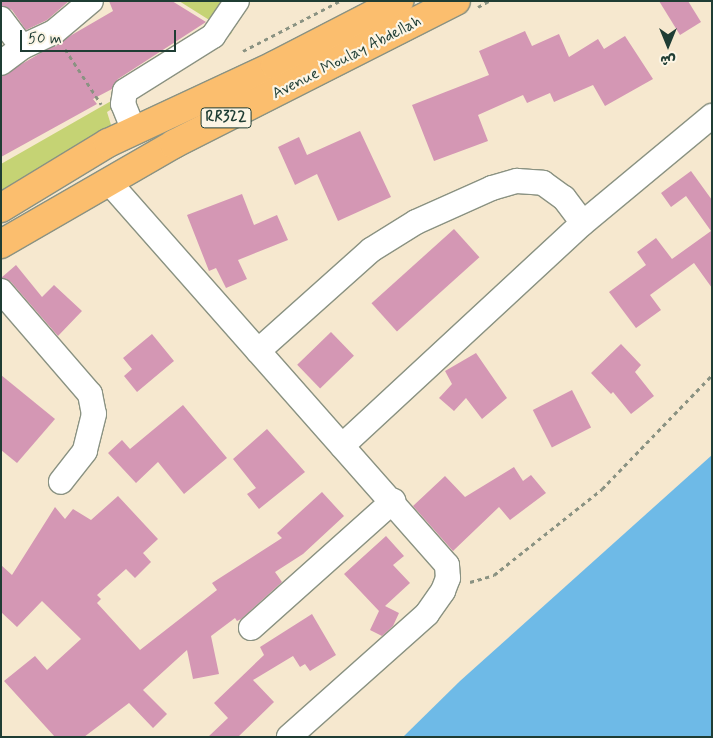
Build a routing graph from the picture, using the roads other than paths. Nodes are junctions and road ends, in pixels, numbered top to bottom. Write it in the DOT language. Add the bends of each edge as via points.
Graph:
graph roads {
  1 [pos="91,1"];
  2 [pos="237,1"];
  3 [pos="398,1"];
  4 [pos="456,1"];
  5 [pos="1,20"];
  6 [pos="22,47"];
  7 [pos="1,63"];
  8 [pos="712,116"];
  9 [pos="130,121"];
  10 [pos="108,180"];
  11 [pos="1,208"];
  12 [pos="583,223"];
  13 [pos="1,244"];
  14 [pos="1,292"];
  15 [pos="258,351"];
  16 [pos="342,446"];
  17 [pos="61,482"];
  18 [pos="393,500"];
  19 [pos="251,628"];
  20 [pos="289,737"];
  1 -- 6 [label="street" via="54,32"];
  2 -- 9 [label="street" via="213,36 129,86 122,97"];
  3 -- 9 [label="main road, Avenue Moulay Abdellah / RR322" via="274,65"];
  4 -- 10 [label="main road, Avenue Moulay Abdellah / RR322"];
  5 -- 6 [label="street"];
  6 -- 7 [label="street"];
  8 -- 12 [label="street"];
  9 -- 11 [label="main road, Avenue Moulay Abdellah / RR322" via="73,163"];
  10 -- 13 [label="main road, Avenue Moulay Abdellah / RR322"];
  10 -- 15 [label="street"];
  12 -- 15 [label="street" via="564,198 543,183 517,180 492,188 416,222 372,250"];
  12 -- 16 [label="street"];
  14 -- 17 [label="street" via="90,394 94,414 85,451"];
  15 -- 16 [label="street"];
  16 -- 18 [label="street"];
  18 -- 19 [label="street"];
  18 -- 20 [label="street" via="447,565 444,592 427,614"];
}
